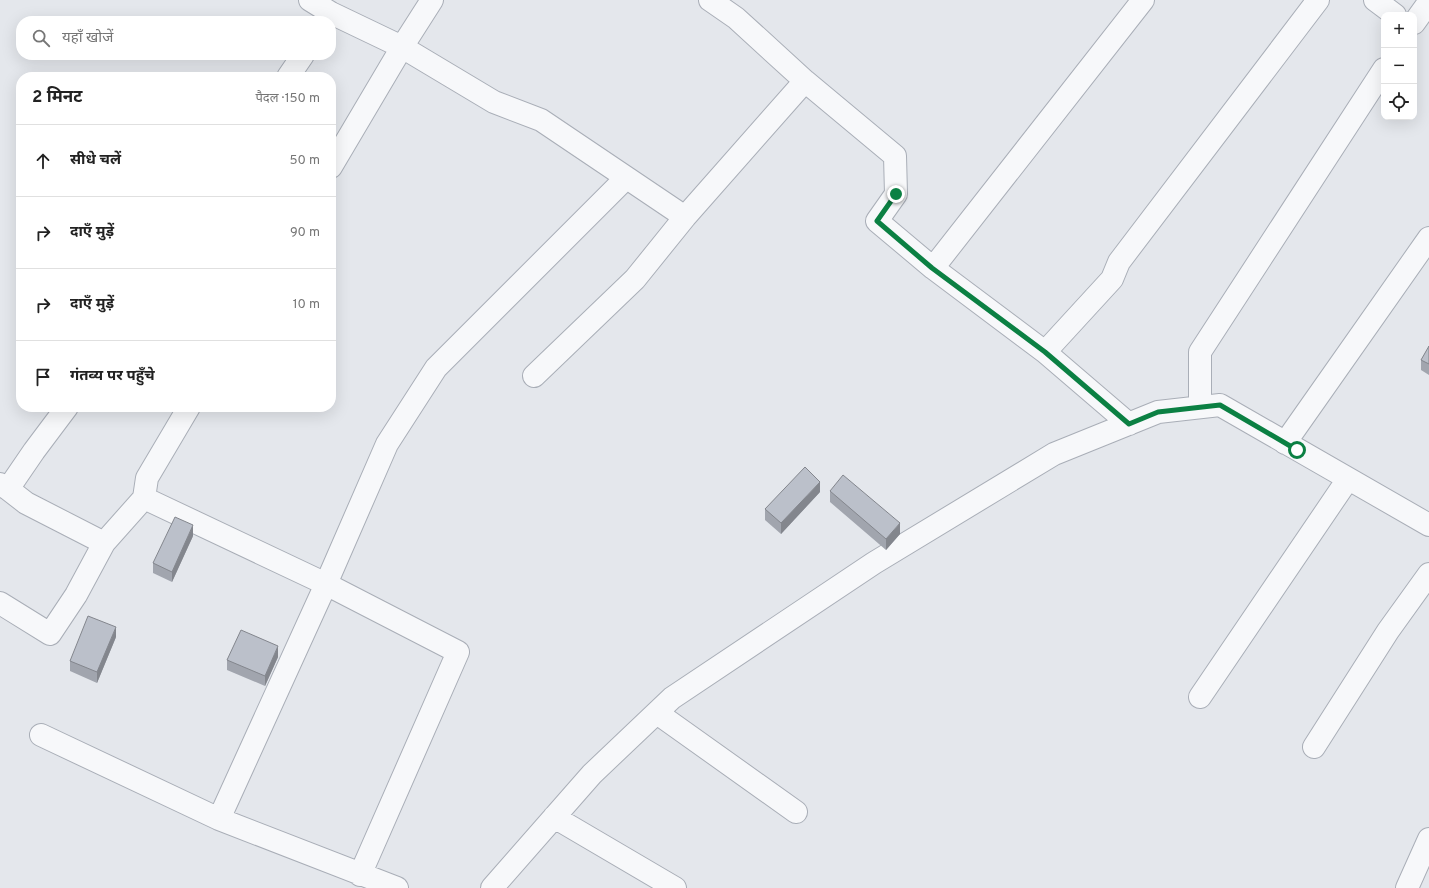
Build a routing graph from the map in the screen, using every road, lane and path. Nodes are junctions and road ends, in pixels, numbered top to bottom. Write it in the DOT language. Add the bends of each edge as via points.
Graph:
graph roads {
  1 [pos="310,0"];
  2 [pos="432,0"];
  3 [pos="710,0"];
  4 [pos="1143,0"];
  5 [pos="1318,0"];
  6 [pos="1375,0"];
  7 [pos="1429,2"];
  8 [pos="1391,12"];
  9 [pos="328,16"];
  10 [pos="1417,19"];
  11 [pos="336,20"];
  12 [pos="402,47"];
  13 [pos="300,60"];
  14 [pos="291,72"];
  15 [pos="1381,74"];
  16 [pos="805,81"];
  17 [pos="336,159"];
  18 [pos="626,178"];
  19 [pos="686,217"];
  20 [pos="1429,238"];
  21 [pos="932,268"];
  22 [pos="1045,352"];
  23 [pos="534,376"];
  24 [pos="1200,407"];
  25 [pos="63,412"];
  26 [pos="186,412"];
  27 [pos="1129,424"];
  28 [pos="1285,443"];
  29 [pos="1348,479"];
  30 [pos="4,486"];
  31 [pos="144,498"];
  32 [pos="1427,519"];
  33 [pos="104,543"];
  34 [pos="1429,574"];
  35 [pos="326,584"];
  36 [pos="0,603"];
  37 [pos="1200,697"];
  38 [pos="656,713"];
  39 [pos="41,735"];
  40 [pos="1314,747"];
  41 [pos="796,812"];
  42 [pos="554,817"];
  43 [pos="219,819"];
  44 [pos="1429,839"];
  45 [pos="360,875"];
  46 [pos="397,888"];
  47 [pos="492,888"];
  48 [pos="675,888"];
  49 [pos="1407,888"];
  1 -- 9 [label="street"];
  2 -- 12 [label="street"];
  3 -- 16 [label="street" via="736,18"];
  4 -- 21 [label="street"];
  5 -- 22 [label="street" via="1119,262 1112,278"];
  6 -- 8 [label="street"];
  7 -- 10 [label="street"];
  11 -- 12 [label="street"];
  12 -- 17 [label="street"];
  12 -- 18 [label="street" via="494,102 541,120"];
  13 -- 14 [label="street"];
  15 -- 24 [label="street" via="1200,352"];
  16 -- 19 [label="street"];
  16 -- 21 [label="street" via="895,156 896,194 877,221"];
  18 -- 19 [label="street"];
  18 -- 35 [label="street" via="436,368 387,444"];
  19 -- 23 [label="street" via="635,278"];
  20 -- 28 [label="street"];
  21 -- 22 [label="street"];
  22 -- 27 [label="street"];
  24 -- 27 [label="street" via="1158,412"];
  24 -- 28 [label="street" via="1220,405"];
  25 -- 30 [label="street"];
  26 -- 31 [label="street" via="147,478"];
  27 -- 38 [label="street" via="1054,454 874,563 672,698"];
  28 -- 29 [label="street"];
  29 -- 32 [label="street"];
  29 -- 37 [label="street"];
  30 -- 33 [label="street" via="26,503"];
  31 -- 33 [label="street"];
  31 -- 35 [label="street"];
  33 -- 36 [label="street" via="76,595 50,634"];
  34 -- 40 [label="street" via="1388,630"];
  35 -- 43 [label="street"];
  35 -- 45 [label="street" via="458,652"];
  38 -- 41 [label="street"];
  38 -- 42 [label="street" via="592,774"];
  39 -- 43 [label="street"];
  42 -- 47 [label="street"];
  42 -- 48 [label="street"];
  43 -- 45 [label="street"];
  44 -- 49 [label="street"];
  45 -- 46 [label="street"];
}
